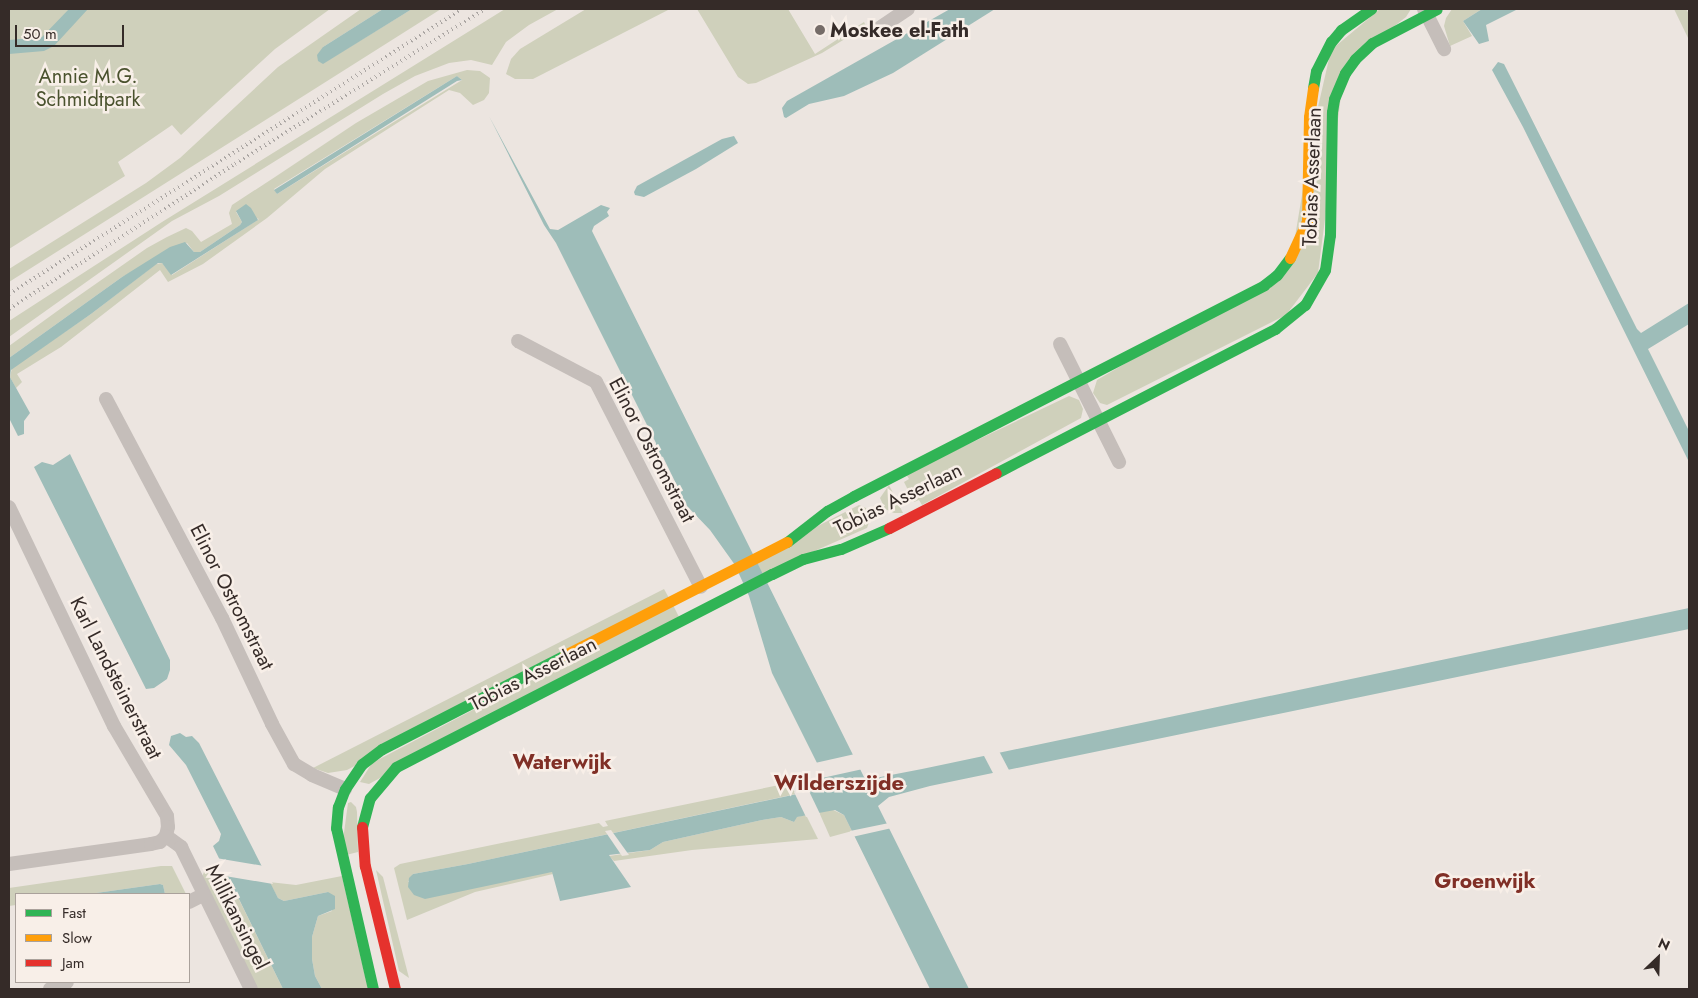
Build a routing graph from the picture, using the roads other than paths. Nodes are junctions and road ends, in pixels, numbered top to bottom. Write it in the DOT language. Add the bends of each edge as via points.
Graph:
graph roads {
  1 [pos="908,9"];
  2 [pos="1371,9"];
  3 [pos="1429,10"];
  4 [pos="878,29"];
  5 [pos="1444,49"];
  6 [pos="518,341"];
  7 [pos="1060,344"];
  8 [pos="1078,382"];
  9 [pos="106,399"];
  10 [pos="1097,420"];
  11 [pos="1119,462"];
  12 [pos="9,507"];
  13 [pos="701,586"];
  14 [pos="345,789"];
  15 [pos="166,836"];
  16 [pos="9,864"];
  17 [pos="203,895"];
  18 [pos="190,902"];
  19 [pos="67,986"];
  20 [pos="50,989"];
  21 [pos="251,989"];
  22 [pos="373,989"];
  23 [pos="395,989"];
  1 -- 4 [label="street"];
  2 -- 8 [label="street, Tobias Asserlaan" via="1340,30 1316,71 1309,117 1307,221 1300,244 1286,265 1246,296"];
  3 -- 5 [label="street"];
  3 -- 10 [label="street, Tobias Asserlaan" via="1372,43 1355,59 1334,99 1330,133 1329,249 1320,282 1304,305 1275,330"];
  6 -- 13 [label="street, Elinor Ostromstraat" via="596,382"];
  7 -- 8 [label="street"];
  8 -- 10 [label="street"];
  8 -- 13 [label="street, Tobias Asserlaan" via="826,511 791,540"];
  9 -- 14 [label="street, Elinor Ostromstraat" via="222,618 294,764"];
  10 -- 11 [label="street"];
  10 -- 23 [label="street, Tobias Asserlaan" via="876,535 842,549 803,559 735,592 396,767 370,798 364,814 362,844"];
  12 -- 15 [label="street, Karl Landsteinerstraat" via="114,726 167,816"];
  13 -- 14 [label="street, Tobias Asserlaan" via="382,749 362,764"];
  14 -- 22 [label="street, Tobias Asserlaan" via="338,807 336,828"];
  15 -- 16 [label="street" via="151,844"];
  15 -- 17 [label="street, Millikansingel" via="181,847"];
  17 -- 18 [label="street"];
  17 -- 21 [label="street, Millikansingel"];
  19 -- 20 [label="street"];
}
